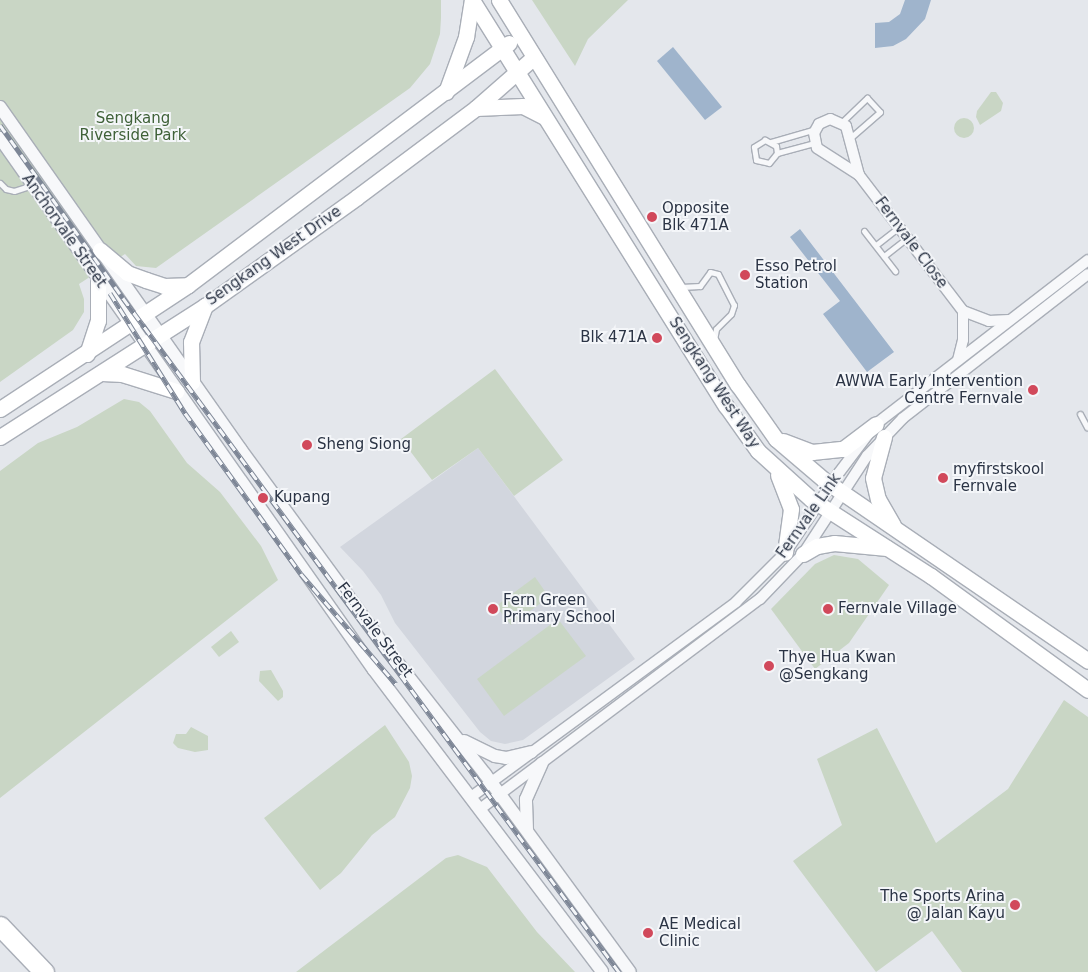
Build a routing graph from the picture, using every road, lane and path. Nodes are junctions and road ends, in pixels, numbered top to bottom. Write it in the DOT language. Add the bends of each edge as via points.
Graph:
graph roads {
  1 [pos="472,0"];
  2 [pos="499,0"];
  3 [pos="520,34"];
  4 [pos="502,48"];
  5 [pos="534,57"];
  6 [pos="517,72"];
  7 [pos="446,92"];
  8 [pos="0,107"];
  9 [pos="476,108"];
  10 [pos="545,117"];
  11 [pos="842,122"];
  12 [pos="816,129"];
  13 [pos="0,138"];
  14 [pos="849,139"];
  15 [pos="771,142"];
  16 [pos="815,143"];
  17 [pos="777,153"];
  18 [pos="859,176"];
  19 [pos="0,183"];
  20 [pos="32,185"];
  21 [pos="899,227"];
  22 [pos="864,231"];
  23 [pos="907,238"];
  24 [pos="876,245"];
  25 [pos="100,250"];
  26 [pos="884,256"];
  27 [pos="1088,260"];
  28 [pos="896,271"];
  29 [pos="1088,274"];
  30 [pos="98,280"];
  31 [pos="124,284"];
  32 [pos="188,285"];
  33 [pos="678,286"];
  34 [pos="109,296"];
  35 [pos="205,306"];
  36 [pos="963,311"];
  37 [pos="145,312"];
  38 [pos="1009,320"];
  39 [pos="129,324"];
  40 [pos="160,335"];
  41 [pos="714,342"];
  42 [pos="145,345"];
  43 [pos="87,354"];
  44 [pos="958,360"];
  45 [pos="102,373"];
  46 [pos="192,382"];
  47 [pos="176,391"];
  48 [pos="0,409"];
  49 [pos="1080,414"];
  50 [pos="1087,427"];
  51 [pos="880,431"];
  52 [pos="0,437"];
  53 [pos="776,439"];
  54 [pos="776,469"];
  55 [pos="837,488"];
  56 [pos="825,507"];
  57 [pos="897,531"];
  58 [pos="888,548"];
  59 [pos="786,553"];
  60 [pos="803,554"];
  61 [pos="1088,661"];
  62 [pos="1088,690"];
  63 [pos="456,736"];
  64 [pos="531,752"];
  65 [pos="542,764"];
  66 [pos="491,782"];
  67 [pos="500,794"];
  68 [pos="471,797"];
  69 [pos="480,809"];
  70 [pos="527,832"];
  71 [pos="1,927"];
  72 [pos="44,972"];
  73 [pos="602,972"];
  74 [pos="630,972"];
  1 -- 4 [label="main road, Sengkang West Way"];
  1 -- 7 [label="main road" via="466,37"];
  2 -- 3 [label="main road, Sengkang West Way"];
  3 -- 4 [label="main road, Sengkang West Drive"];
  3 -- 5 [label="main road, Sengkang West Way"];
  4 -- 6 [label="main road, Sengkang West Way"];
  4 -- 7 [label="main road, Sengkang West Drive"];
  5 -- 6 [label="main road, Sengkang West Drive"];
  5 -- 33 [label="main road, Sengkang West Way"];
  6 -- 9 [label="main road, Sengkang West Drive"];
  6 -- 10 [label="main road, Sengkang West Way"];
  7 -- 32 [label="main road, Sengkang West Drive"];
  8 -- 25 [label="street, Anchorvale Street"];
  9 -- 10 [label="main road" via="523,106"];
  9 -- 35 [label="main road, Sengkang West Drive"];
  10 -- 54 [label="main road, Sengkang West Way" via="726,406 758,451"];
  11 -- 12 [label="street" via="830,119"];
  11 -- 14 [label="street, Fernvale Close"];
  11 -- 14 [label="lane" via="867,98 880,112"];
  12 -- 15 [label="lane"];
  12 -- 16 [label="street"];
  13 -- 20 [label="street, Anchorvale Street"];
  14 -- 18 [label="street, Fernvale Close"];
  15 -- 17 [label="lane"];
  15 -- 17 [label="lane" via="758,142 753,154 762,164 769,163"];
  16 -- 17 [label="lane"];
  16 -- 18 [label="street, Fernvale Close" via="821,151 848,165"];
  18 -- 21 [label="street, Fernvale Close"];
  19 -- 20 [label="lane" via="6,190 14,191"];
  20 -- 30 [label="street, Anchorvale Street"];
  21 -- 23 [label="street, Fernvale Close"];
  21 -- 24 [label="lane"];
  22 -- 24 [label="lane"];
  23 -- 26 [label="lane"];
  23 -- 36 [label="street, Fernvale Close"];
  24 -- 26 [label="lane"];
  25 -- 31 [label="street, Anchorvale Street"];
  25 -- 32 [label="main road" via="127,273 164,286"];
  26 -- 28 [label="lane"];
  27 -- 38 [label="street, Fernvale Link"];
  29 -- 51 [label="street, Fernvale Link"];
  30 -- 34 [label="street, Anchorvale Street"];
  30 -- 43 [label="main road" via="98,321"];
  31 -- 34 [label="street"];
  31 -- 37 [label="street, Fernvale Street"];
  32 -- 37 [label="main road, Sengkang West Drive"];
  33 -- 41 [label="main road, Sengkang West Way"];
  33 -- 41 [label="lane" via="700,286 710,272 718,274 734,305 731,314 716,329"];
  34 -- 39 [label="street, Anchorvale Street"];
  35 -- 40 [label="main road, Sengkang West Drive"];
  35 -- 46 [label="main road" via="191,342"];
  36 -- 38 [label="street" via="989,321"];
  36 -- 44 [label="street" via="964,333"];
  37 -- 39 [label="main road, Sengkang West Drive"];
  37 -- 40 [label="street, Fernvale Street"];
  38 -- 44 [label="street, Fernvale Link"];
  39 -- 42 [label="street, Fernvale Street"];
  39 -- 43 [label="main road, Sengkang West Drive"];
  40 -- 42 [label="main road, Sengkang West Drive"];
  40 -- 46 [label="street, Fernvale Street"];
  41 -- 53 [label="main road, Sengkang West Way" via="738,385"];
  42 -- 45 [label="main road, Sengkang West Drive"];
  42 -- 47 [label="street, Fernvale Street"];
  43 -- 48 [label="main road, Sengkang West Drive"];
  44 -- 51 [label="street, Fernvale Link"];
  45 -- 47 [label="main road" via="122,374"];
  45 -- 52 [label="main road, Sengkang West Drive"];
  46 -- 63 [label="street, Fernvale Street" via="390,652"];
  47 -- 68 [label="street, Fernvale Street" via="374,670"];
  49 -- 50 [label="lane"];
  51 -- 53 [label="main road" via="843,449 827,451 812,452"];
  51 -- 55 [label="street, Fernvale Link"];
  51 -- 55 [label="street, Fernvale Link"];
  51 -- 57 [label="main road" via="874,478 878,499"];
  53 -- 55 [label="main road, Sengkang West Way" via="801,463"];
  54 -- 56 [label="main road, Sengkang West Way"];
  54 -- 59 [label="main road" via="791,509"];
  55 -- 56 [label="street, Fernvale Link"];
  55 -- 57 [label="main road, Sengkang West Way"];
  56 -- 58 [label="main road, Sengkang West Way"];
  56 -- 59 [label="street, Fernvale Link"];
  56 -- 60 [label="street, Fernvale Link"];
  57 -- 61 [label="main road, Sengkang West Way"];
  58 -- 60 [label="main road" via="834,543 817,546"];
  58 -- 62 [label="main road, Sengkang West Way"];
  59 -- 64 [label="street, Fernvale Link" via="736,602"];
  60 -- 65 [label="street, Fernvale Link" via="760,598"];
  63 -- 64 [label="street" via="495,756 506,758"];
  63 -- 66 [label="street, Fernvale Street"];
  64 -- 66 [label="street, Fernvale Link"];
  65 -- 67 [label="street, Fernvale Link"];
  65 -- 70 [label="street" via="526,799"];
  66 -- 67 [label="street, Fernvale Street"];
  66 -- 68 [label="street, Fernvale Link"];
  67 -- 69 [label="street, Fernvale Link"];
  67 -- 70 [label="street, Fernvale Street"];
  68 -- 69 [label="street, Fernvale Street"];
  69 -- 73 [label="street, Fernvale Street"];
  70 -- 74 [label="street, Fernvale Street"];
  71 -- 72 [label="highway"];
}
